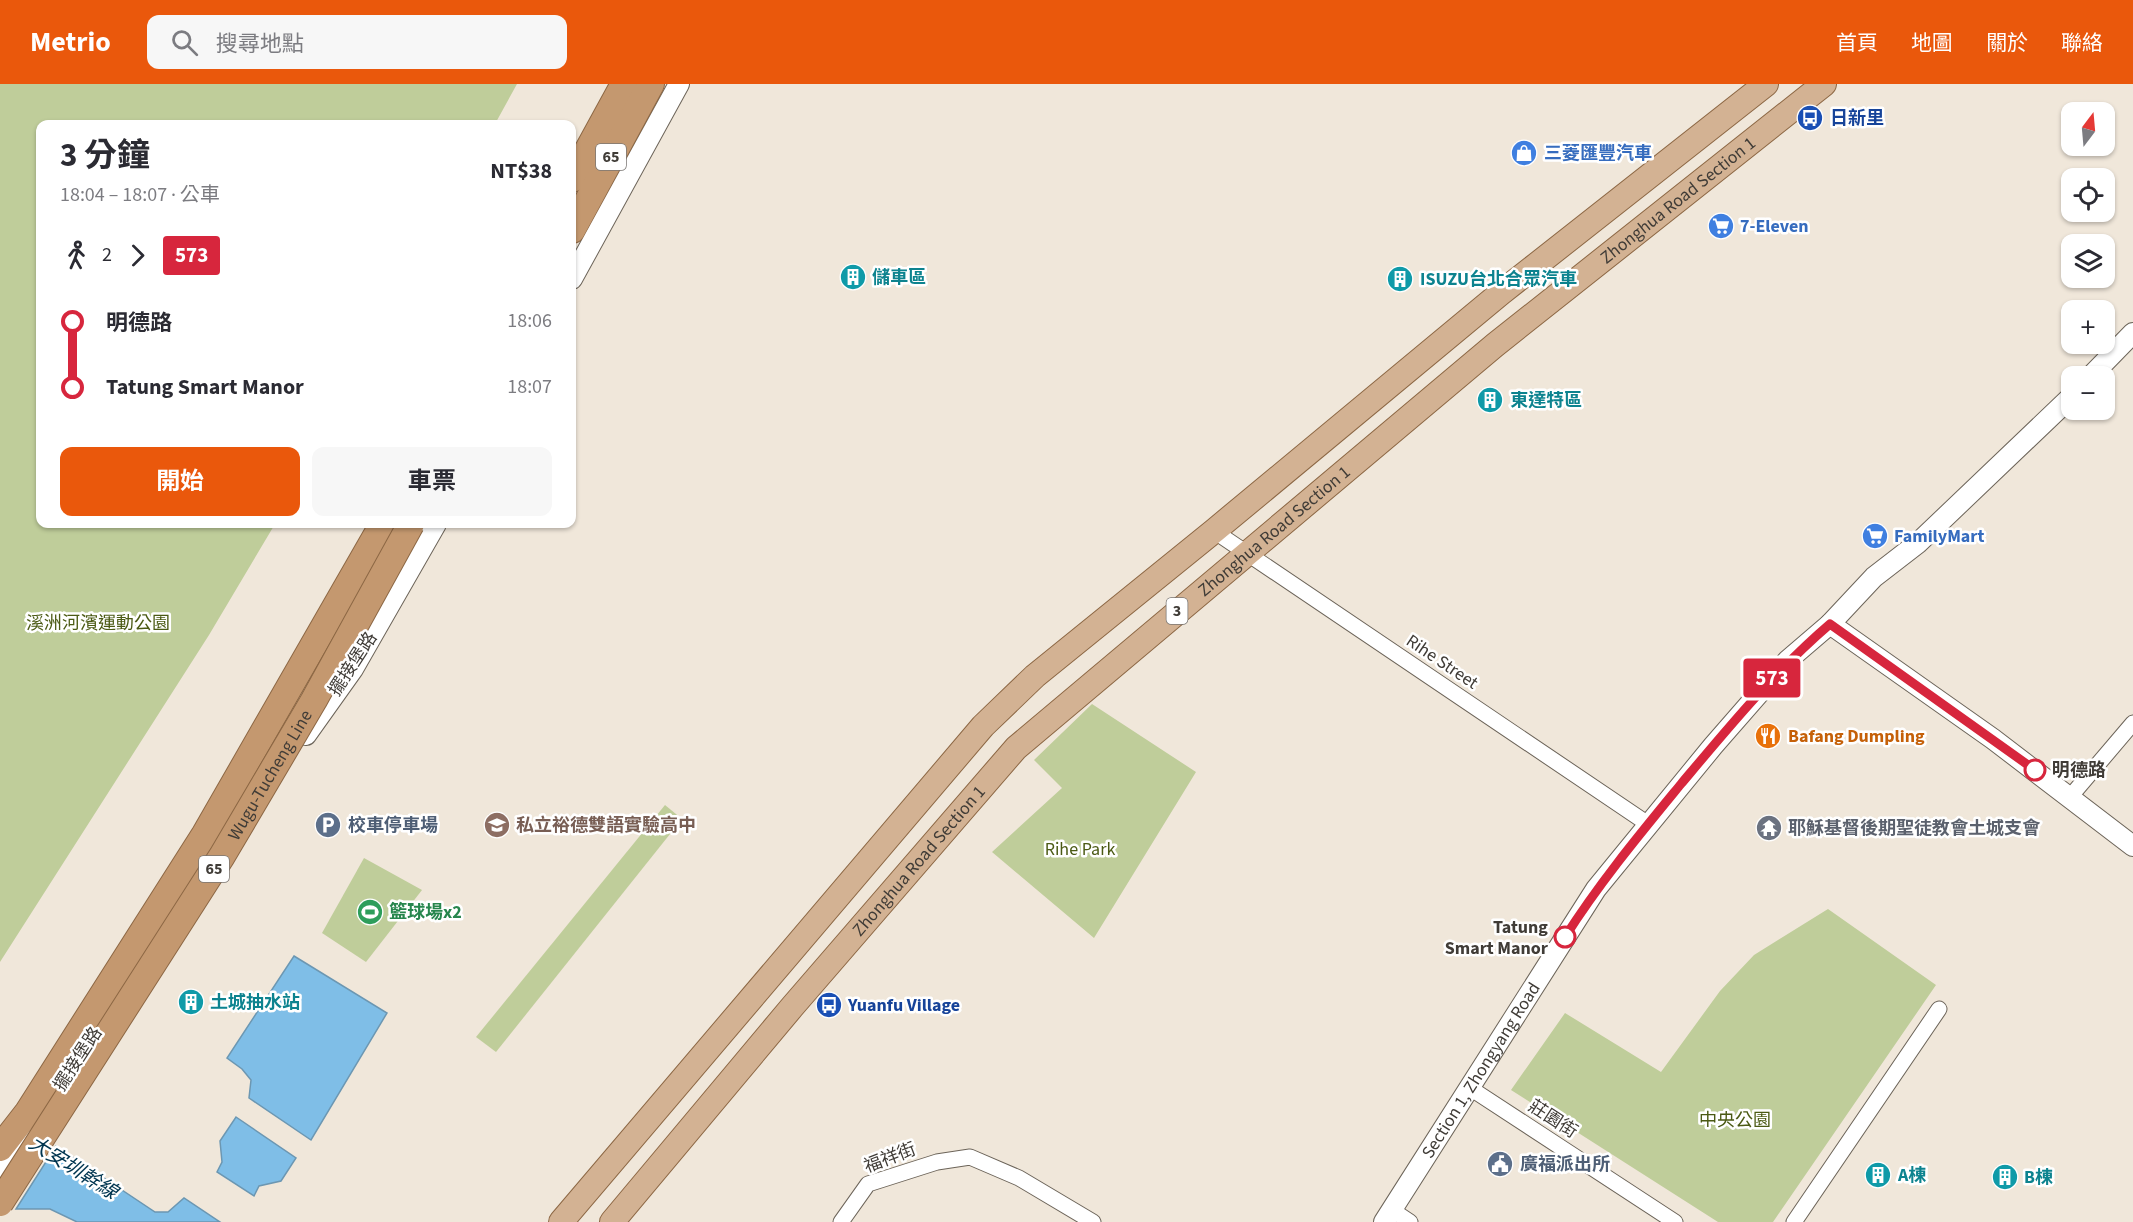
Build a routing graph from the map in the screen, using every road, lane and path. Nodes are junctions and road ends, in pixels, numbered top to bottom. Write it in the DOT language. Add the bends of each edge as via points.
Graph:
graph roads {
  1 [pos="624,84"];
  2 [pos="638,84"];
  3 [pos="651,84"];
  4 [pos="679,84"];
  5 [pos="1766,84"];
  6 [pos="1824,84"];
  7 [pos="576,172"];
  8 [pos="576,200"];
  9 [pos="576,223"];
  10 [pos="576,272"];
  11 [pos="2133,333"];
  12 [pos="2101,366"];
  13 [pos="2061,406"];
  14 [pos="381,528"];
  15 [pos="396,528"];
  16 [pos="409,528"];
  17 [pos="434,528"];
  18 [pos="1214,531"];
  19 [pos="1245,553"];
  20 [pos="1830,624"];
  21 [pos="2133,723"];
  22 [pos="2070,797"];
  23 [pos="1648,824"];
  24 [pos="2133,846"];
  25 [pos="212,851"];
  26 [pos="1939,1009"];
  27 [pos="1470,1088"];
  28 [pos="0,1148"];
  29 [pos="0,1174"];
  30 [pos="0,1203"];
  31 [pos="1388,1216"];
  32 [pos="561,1222"];
  33 [pos="612,1222"];
  34 [pos="841,1222"];
  35 [pos="1094,1222"];
  36 [pos="1410,1222"];
  37 [pos="1676,1222"];
  38 [pos="1794,1222"];
  1 -- 7 [label="highway, 65"];
  2 -- 8 [label="street"];
  3 -- 9 [label="highway, 65"];
  4 -- 10 [label="street"];
  5 -- 18 [label="main road, Zhonghua Road Section 1 / 3" via="1502,292"];
  6 -- 19 [label="main road, Zhonghua Road Section 1 / 3" via="1495,345"];
  11 -- 12 [label="street"];
  13 -- 20 [label="street, Section 1, Zhongyang Road" via="1918,543 1874,577"];
  14 -- 28 [label="highway, Wugu-Tucheng Line / 65" via="205,834 28,1112"];
  15 -- 25 [label="street, 擺接堡路"];
  16 -- 30 [label="highway, Wugu-Tucheng Line / 65, bridge" via="222,856"];
  17 -- 25 [label="street, 擺接堡路" via="353,669 296,748"];
  18 -- 19 [label="street, Rihe Street"];
  18 -- 32 [label="main road, Zhonghua Road Section 1 / 3" via="1035,676 983,726"];
  19 -- 23 [label="street, Rihe Street"];
  19 -- 33 [label="main road, Zhonghua Road Section 1 / 3" via="1016,748 792,1006"];
  20 -- 22 [label="street"];
  20 -- 23 [label="street, Section 1, Zhongyang Road" via="1788,660"];
  21 -- 22 [label="street"];
  22 -- 24 [label="street"];
  23 -- 27 [label="street, Section 1, Zhongyang Road" via="1596,889"];
  25 -- 29 [label="street, 擺接堡路" via="28,1137"];
  26 -- 38 [label="street"];
  27 -- 31 [label="street, Section 1, Zhongyang Road"];
  27 -- 37 [label="street, 莊園街"];
  31 -- 36 [label="street"];
  34 -- 35 [label="street, 福祥街" via="868,1184 937,1162 970,1157 1019,1178"];
}
